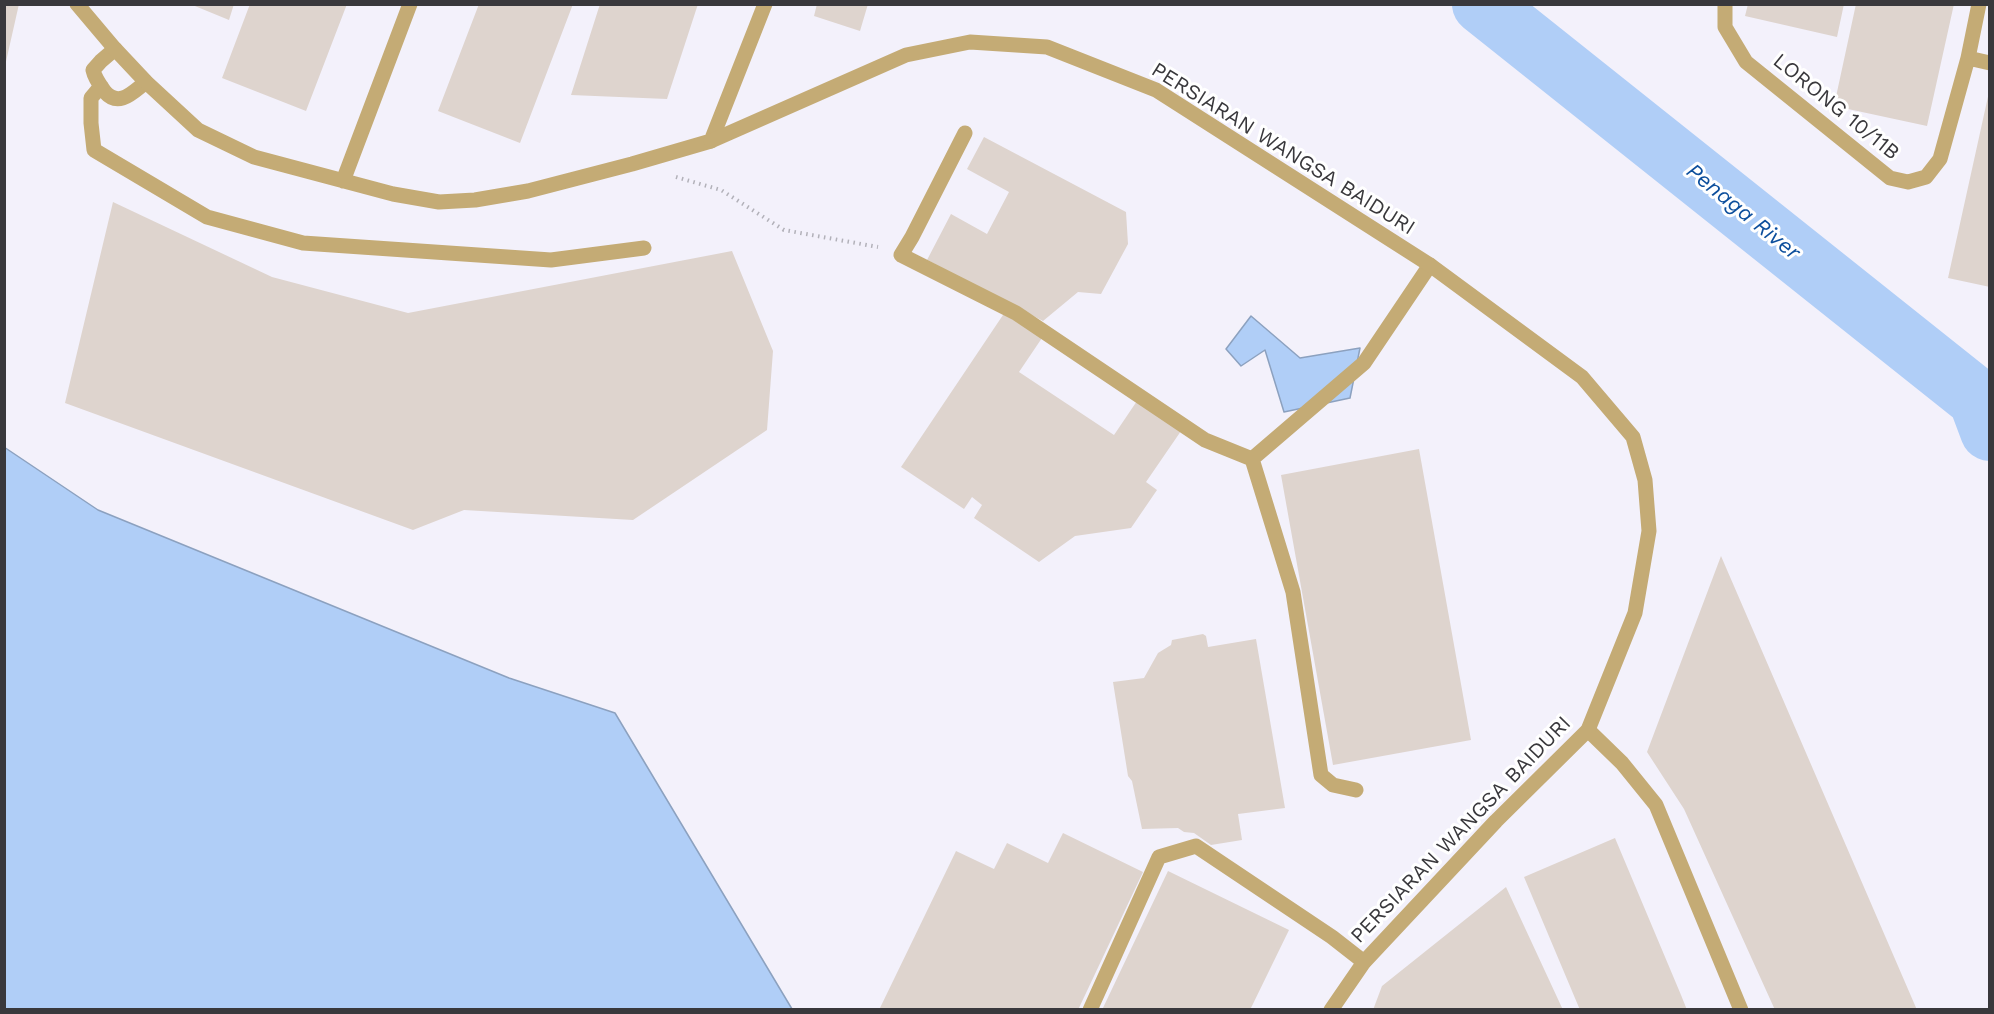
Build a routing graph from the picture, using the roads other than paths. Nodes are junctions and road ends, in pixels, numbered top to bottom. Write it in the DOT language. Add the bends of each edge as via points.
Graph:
graph roads {
  1 [pos="77,4"];
  2 [pos="410,4"];
  3 [pos="765,4"];
  4 [pos="1725,4"];
  5 [pos="1979,4"];
  6 [pos="115,49"];
  7 [pos="1968,58"];
  8 [pos="1989,63"];
  9 [pos="146,82"];
  10 [pos="101,86"];
  11 [pos="965,133"];
  12 [pos="711,141"];
  13 [pos="343,181"];
  14 [pos="644,248"];
  15 [pos="1430,265"];
  16 [pos="1252,459"];
  17 [pos="1588,730"];
  18 [pos="1356,790"];
  19 [pos="1364,962"];
  20 [pos="1090,1010"];
  21 [pos="1331,1010"];
  22 [pos="1741,1010"];
  1 -- 6 [label="street, PERSIARAN WANGSA BAIDURI"];
  2 -- 13 [label="street"];
  3 -- 12 [label="street"];
  4 -- 7 [label="street, LORONG 10/11B" via="1725,27 1746,62 1890,178 1908,182 1926,177 1940,159"];
  5 -- 7 [label="street, LORONG 10/11B"];
  6 -- 9 [label="street, PERSIARAN WANGSA BAIDURI"];
  6 -- 10 [label="street" via="93,70"];
  7 -- 8 [label="street"];
  9 -- 10 [label="street" via="118,100"];
  9 -- 13 [label="street, PERSIARAN WANGSA BAIDURI" via="198,130 254,157"];
  10 -- 14 [label="street" via="91,98 94,150 207,217 303,243 551,260"];
  11 -- 16 [label="street" via="901,255 1016,314 1205,440"];
  12 -- 13 [label="street, PERSIARAN WANGSA BAIDURI" via="528,191 475,200 439,202"];
  12 -- 15 [label="street, PERSIARAN WANGSA BAIDURI" via="906,56 970,42 1047,47 1156,90"];
  15 -- 16 [label="street" via="1364,363"];
  15 -- 17 [label="street, PERSIARAN WANGSA BAIDURI" via="1582,377 1633,437 1645,480 1649,531 1635,613"];
  16 -- 18 [label="street" via="1293,592 1321,775 1333,784"];
  17 -- 19 [label="street, PERSIARAN WANGSA BAIDURI"];
  17 -- 22 [label="street" via="1622,763 1656,805"];
  19 -- 20 [label="street" via="1196,846 1159,856"];
  19 -- 21 [label="street, PERSIARAN WANGSA BAIDURI"];
}
